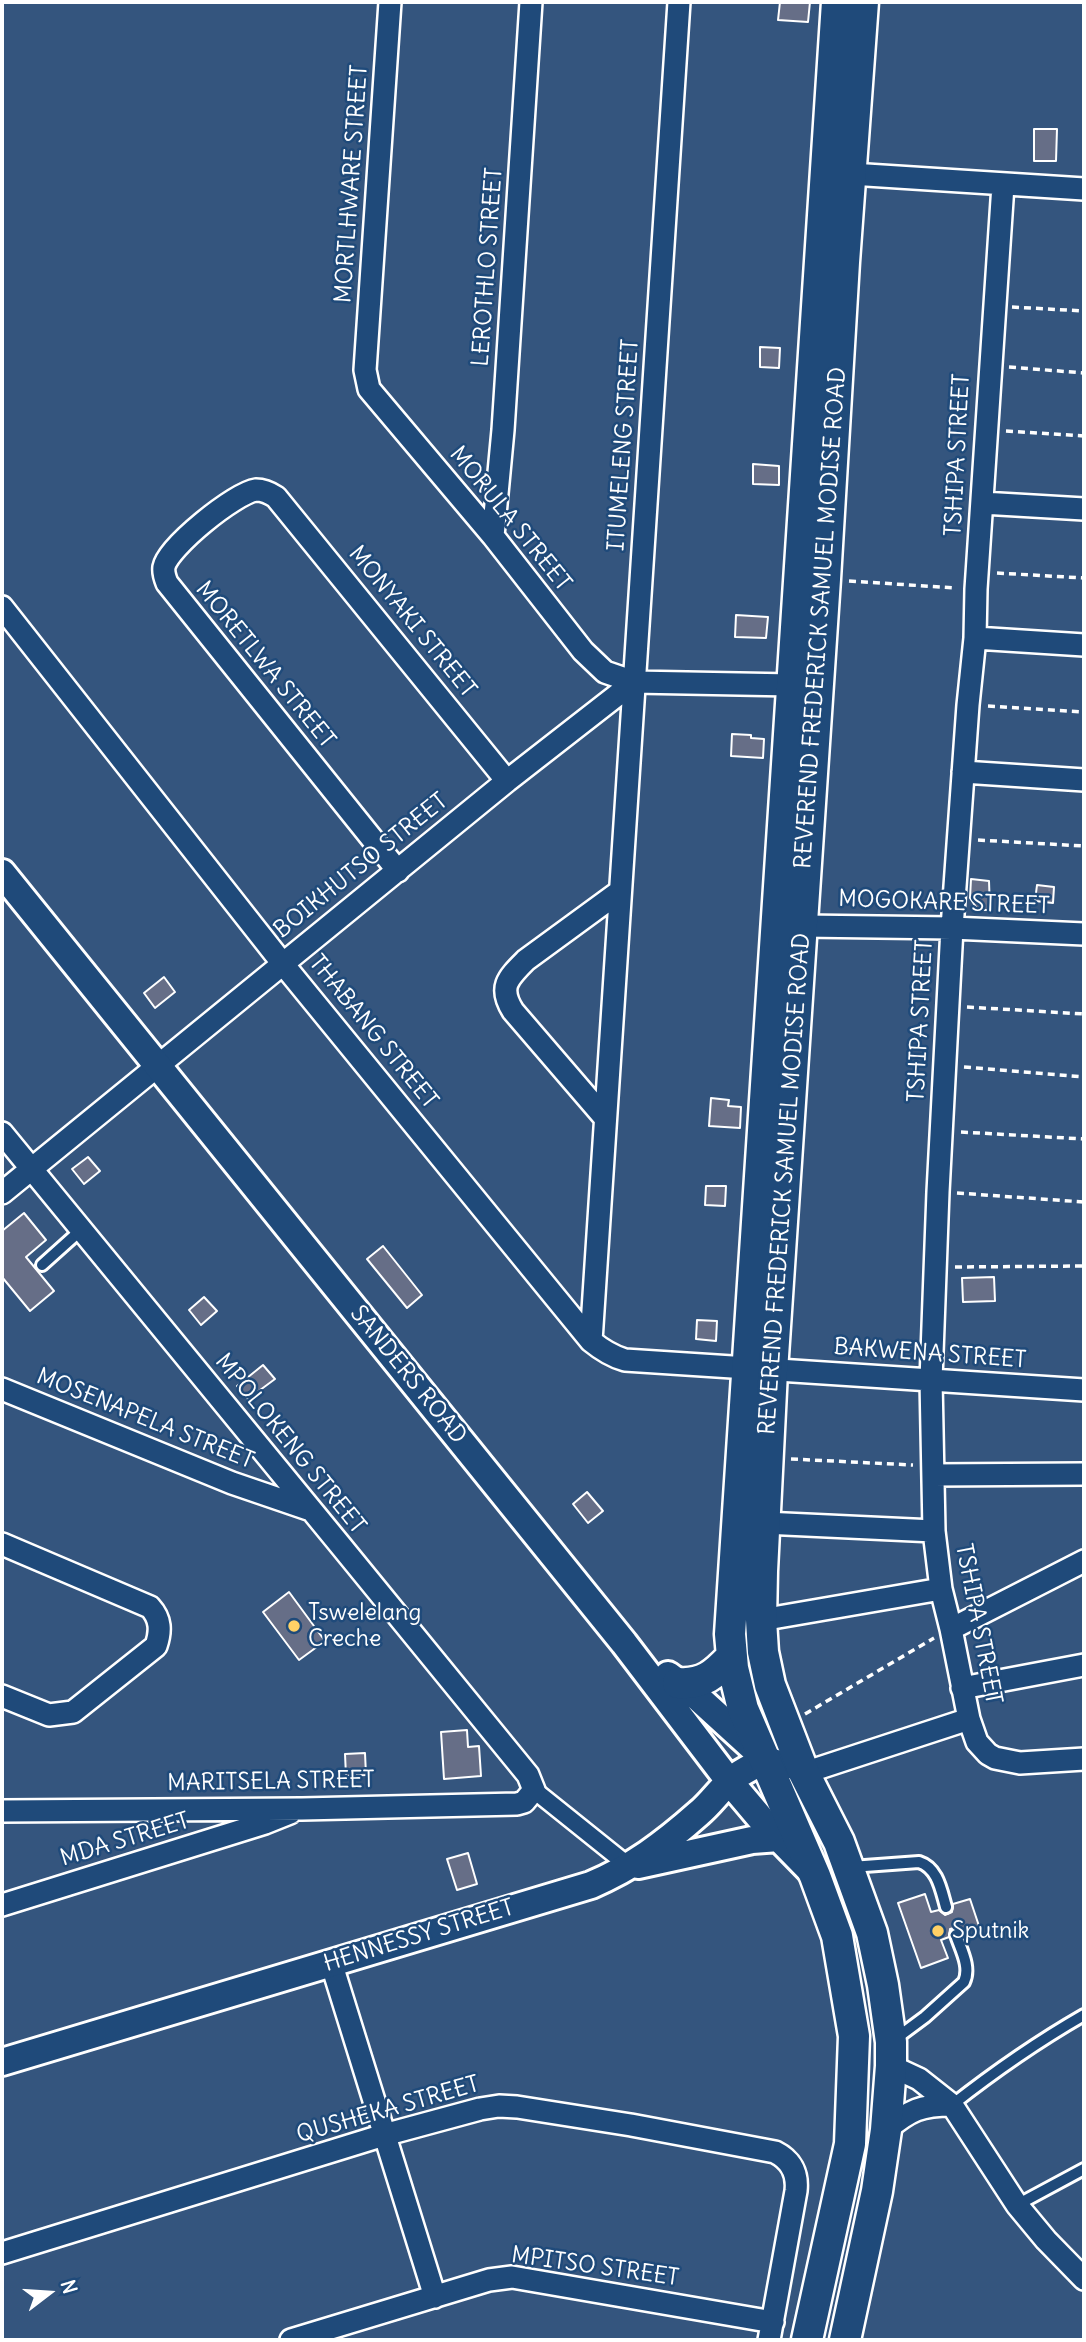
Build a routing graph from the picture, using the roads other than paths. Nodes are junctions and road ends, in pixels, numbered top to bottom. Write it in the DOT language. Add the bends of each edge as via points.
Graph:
graph roads {
  1 [pos="390,2"];
  2 [pos="531,2"];
  3 [pos="679,2"];
  4 [pos="837,2"];
  5 [pos="863,2"];
  6 [pos="851,174"];
  7 [pos="1003,185"];
  8 [pos="1084,189"];
  9 [pos="365,370"];
  10 [pos="276,497"];
  11 [pos="982,503"];
  12 [pos="1084,509"];
  13 [pos="493,536"];
  14 [pos="2,607"];
  15 [pos="975,638"];
  16 [pos="1084,645"];
  17 [pos="634,682"];
  18 [pos="792,685"];
  19 [pos="963,772"];
  20 [pos="1084,779"];
  21 [pos="507,780"];
  22 [pos="398,871"];
  23 [pos="2,873"];
  24 [pos="619,892"];
  25 [pos="803,926"];
  26 [pos="952,928"];
  27 [pos="1084,934"];
  28 [pos="283,964"];
  29 [pos="158,1065"];
  30 [pos="605,1118"];
  31 [pos="2,1133"];
  32 [pos="32,1169"];
  33 [pos="2,1193"];
  34 [pos="81,1230"];
  35 [pos="42,1265"];
  36 [pos="591,1341"];
  37 [pos="759,1370"];
  38 [pos="931,1380"];
  39 [pos="2,1389"];
  40 [pos="1084,1390"];
  41 [pos="933,1471"];
  42 [pos="1084,1475"];
  43 [pos="308,1509"];
  44 [pos="764,1522"];
  45 [pos="934,1531"];
  46 [pos="2,1544"];
  47 [pos="1084,1561"];
  48 [pos="941,1589"];
  49 [pos="761,1620"];
  50 [pos="951,1629"];
  51 [pos="624,1643"];
  52 [pos="731,1657"];
  53 [pos="1084,1665"];
  54 [pos="678,1683"];
  55 [pos="962,1688"];
  56 [pos="2,1696"];
  57 [pos="969,1719"];
  58 [pos="1084,1759"];
  59 [pos="766,1760"];
  60 [pos="804,1773"];
  61 [pos="729,1781"];
  62 [pos="534,1790"];
  63 [pos="302,1809"];
  64 [pos="2,1811"];
  65 [pos="779,1838"];
  66 [pos="630,1867"];
  67 [pos="848,1867"];
  68 [pos="815,1876"];
  69 [pos="2,1905"];
  70 [pos="946,1907"];
  71 [pos="956,1935"];
  72 [pos="331,1962"];
  73 [pos="1084,2015"];
  74 [pos="891,2054"];
  75 [pos="2,2062"];
  76 [pos="952,2105"];
  77 [pos="886,2130"];
  78 [pos="384,2135"];
  79 [pos="1084,2169"];
  80 [pos="1017,2205"];
  81 [pos="2,2253"];
  82 [pos="1084,2279"];
  83 [pos="435,2297"];
  84 [pos="771,2331"];
  85 [pos="291,2340"];
  86 [pos="807,2340"];
  87 [pos="845,2340"];
  1 -- 9 [label="street, MORTLHWARE STREET"];
  2 -- 13 [label="street, LEROTHLO STREET"];
  3 -- 17 [label="street, ITUMELENG STREET"];
  4 -- 18 [label="main road, REVEREND FREDERICK SAMUEL MODISE ROAD"];
  5 -- 6 [label="main road, REVEREND FREDERICK SAMUEL MODISE ROAD"];
  6 -- 7 [label="street"];
  6 -- 25 [label="main road, REVEREND FREDERICK SAMUEL MODISE ROAD"];
  7 -- 8 [label="street"];
  7 -- 11 [label="street, TSHIPA STREET"];
  9 -- 13 [label="street, MORULA STREET" via="373,395"];
  10 -- 21 [label="street, MONYAKI STREET"];
  10 -- 22 [label="street, MORETLWA STREET" via="254,490 222,507 169,557 164,566 167,583"];
  11 -- 12 [label="street"];
  11 -- 15 [label="street, TSHIPA STREET"];
  13 -- 17 [label="street, MORULA STREET" via="597,667"];
  14 -- 28 [label="street, THABANG STREET"];
  15 -- 16 [label="street"];
  15 -- 19 [label="street, TSHIPA STREET"];
  17 -- 18 [label="street"];
  17 -- 21 [label="street, BOIKHUTSO STREET"];
  17 -- 24 [label="street, ITUMELENG STREET"];
  18 -- 37 [label="main road, REVEREND FREDERICK SAMUEL MODISE ROAD" via="766,1100"];
  19 -- 20 [label="street"];
  19 -- 26 [label="street, TSHIPA STREET"];
  21 -- 22 [label="street, BOIKHUTSO STREET"];
  22 -- 28 [label="street, BOIKHUTSO STREET"];
  23 -- 29 [label="street, SANDERS ROAD"];
  24 -- 30 [label="street, ITUMELENG STREET"];
  24 -- 30 [label="street" via="526,960 505,986 513,1011"];
  25 -- 26 [label="street, MOGOKARE STREET"];
  25 -- 37 [label="main road, REVEREND FREDERICK SAMUEL MODISE ROAD"];
  26 -- 27 [label="street, MOGOKARE STREET"];
  26 -- 38 [label="street, TSHIPA STREET"];
  28 -- 29 [label="street, BOIKHUTSO STREET"];
  28 -- 36 [label="street, THABANG STREET"];
  29 -- 32 [label="street, BOIKHUTSO STREET"];
  29 -- 51 [label="street, SANDERS ROAD"];
  30 -- 36 [label="street, ITUMELENG STREET"];
  31 -- 32 [label="street, MPOLOKENG STREET"];
  32 -- 33 [label="street, BOIKHUTSO STREET"];
  32 -- 34 [label="street, MPOLOKENG STREET"];
  34 -- 35 [label="lane"];
  34 -- 43 [label="street, MPOLOKENG STREET"];
  36 -- 37 [label="street, THABANG STREET" via="625,1360"];
  37 -- 38 [label="street, BAKWENA STREET"];
  37 -- 44 [label="main road, REVEREND FREDERICK SAMUEL MODISE ROAD" via="767,1458"];
  37 -- 52 [label="main road, REVEREND FREDERICK SAMUEL MODISE ROAD" via="732,1581"];
  38 -- 40 [label="street, BAKWENA STREET"];
  38 -- 41 [label="street, TSHIPA STREET"];
  39 -- 43 [label="street, MOSENAPELA STREET" via="232,1483"];
  41 -- 42 [label="street"];
  41 -- 45 [label="street, TSHIPA STREET"];
  43 -- 62 [label="street, MPOLOKENG STREET" via="520,1765"];
  44 -- 45 [label="street"];
  44 -- 49 [label="main road, REVEREND FREDERICK SAMUEL MODISE ROAD"];
  45 -- 48 [label="street, TSHIPA STREET"];
  46 -- 56 [label="street" via="150,1607 159,1622 156,1646 73,1712 49,1715"];
  47 -- 50 [label="street"];
  48 -- 49 [label="street"];
  48 -- 50 [label="street, TSHIPA STREET"];
  49 -- 60 [label="main road, REVEREND FREDERICK SAMUEL MODISE ROAD" via="770,1685"];
  50 -- 55 [label="street, TSHIPA STREET"];
  51 -- 54 [label="street"];
  51 -- 61 [label="street, SANDERS ROAD"];
  52 -- 54 [label="main road" via="706,1679"];
  52 -- 59 [label="main road, REVEREND FREDERICK SAMUEL MODISE ROAD" via="743,1709"];
  53 -- 55 [label="street"];
  54 -- 59 [label="street"];
  55 -- 57 [label="street, TSHIPA STREET"];
  57 -- 58 [label="street, TSHIPA STREET" via="976,1742 995,1758 1020,1763"];
  57 -- 60 [label="street"];
  59 -- 60 [label="street"];
  59 -- 61 [label="street, HENNESSY STREET"];
  59 -- 68 [label="main road, REVEREND FREDERICK SAMUEL MODISE ROAD"];
  60 -- 67 [label="main road, REVEREND FREDERICK SAMUEL MODISE ROAD"];
  61 -- 65 [label="street, SANDERS ROAD"];
  61 -- 66 [label="street, HENNESSY STREET" via="702,1811"];
  62 -- 63 [label="street, MARITSELA STREET" via="517,1804"];
  62 -- 66 [label="street"];
  63 -- 64 [label="street, MARITSELA STREET"];
  63 -- 69 [label="street, MDA STREET"];
  65 -- 66 [label="street"];
  65 -- 68 [label="street, SANDERS ROAD"];
  66 -- 72 [label="street, HENNESSY STREET" via="591,1885"];
  67 -- 70 [label="lane" via="925,1864 935,1872"];
  67 -- 74 [label="main road, REVEREND FREDERICK SAMUEL MODISE ROAD" via="872,1934"];
  68 -- 86 [label="main road, REVEREND FREDERICK SAMUEL MODISE ROAD" via="843,1962 854,2036 850,2144"];
  71 -- 74 [label="lane" via="967,1967 964,1982"];
  72 -- 75 [label="street, HENNESSY STREET"];
  72 -- 78 [label="street"];
  73 -- 76 [label="lane" via="997,2070"];
  74 -- 76 [label="street"];
  74 -- 77 [label="main road, REVEREND FREDERICK SAMUEL MODISE ROAD"];
  76 -- 77 [label="street" via="915,2109"];
  76 -- 80 [label="street"];
  77 -- 87 [label="main road, REVEREND FREDERICK SAMUEL MODISE ROAD"];
  78 -- 81 [label="street, QUSHEKA STREET"];
  78 -- 83 [label="street"];
  78 -- 84 [label="street, QUSHEKA STREET" via="480,2109 517,2107 781,2155 796,2174 796,2190"];
  79 -- 80 [label="lane"];
  80 -- 82 [label="street"];
  83 -- 84 [label="street, MPITSO STREET" via="489,2280 522,2278"];
  83 -- 85 [label="street, MPITSO STREET"];
}
